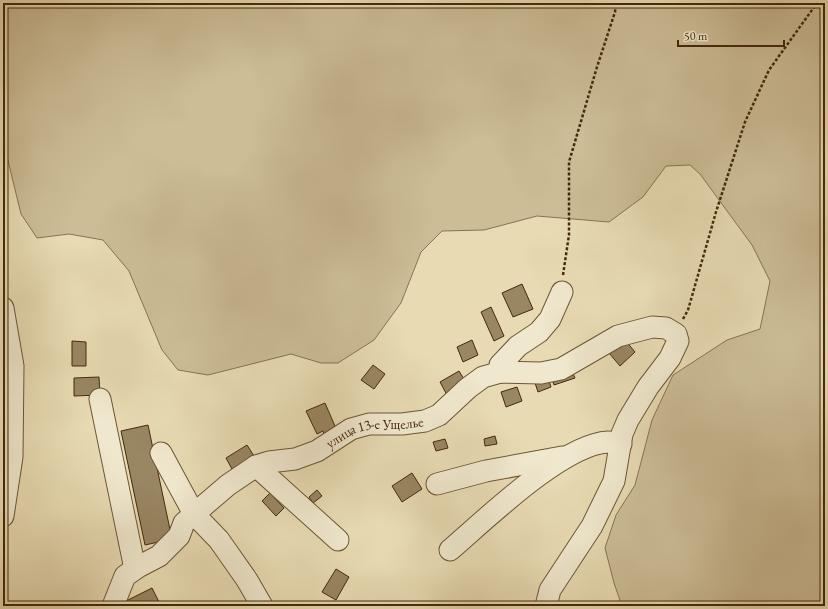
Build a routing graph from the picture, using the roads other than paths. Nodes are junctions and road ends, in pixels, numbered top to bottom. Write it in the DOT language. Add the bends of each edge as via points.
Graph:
graph roads {
  1 [pos="562,292"];
  2 [pos="3,308"];
  3 [pos="501,372"];
  4 [pos="100,399"];
  5 [pos="620,444"];
  6 [pos="161,452"];
  7 [pos="570,455"];
  8 [pos="256,466"];
  9 [pos="438,484"];
  10 [pos="194,514"];
  11 [pos="3,516"];
  12 [pos="338,540"];
  13 [pos="450,550"];
  14 [pos="135,569"];
  15 [pos="113,606"];
  16 [pos="262,606"];
  17 [pos="546,606"];
  1 -- 3 [label="street" via="550,319 539,332 504,359 500,365"];
  2 -- 11 [label="street" via="13,374 12,457"];
  3 -- 5 [label="street, улица 13-е Ущелье" via="541,373 561,369 618,336 652,327 666,328 676,334 678,341 670,358 628,420"];
  3 -- 8 [label="street, улица 13-е Ущелье" via="483,377 439,415 425,421 369,424 351,429 317,451 295,459"];
  4 -- 14 [label="street"];
  5 -- 7 [label="street" via="609,442 593,445"];
  5 -- 17 [label="street" via="614,481 592,526 550,590"];
  6 -- 10 [label="street"];
  7 -- 9 [label="street" via="486,471"];
  7 -- 13 [label="street" via="513,496"];
  8 -- 10 [label="street, улица 13-е Ущелье" via="228,485"];
  8 -- 12 [label="street"];
  10 -- 14 [label="street, улица 13-е Ущелье" via="184,523 179,536 159,556"];
  10 -- 16 [label="street" via="219,540"];
  14 -- 15 [label="street, улица 13-е Ущелье" via="125,576"];
}
